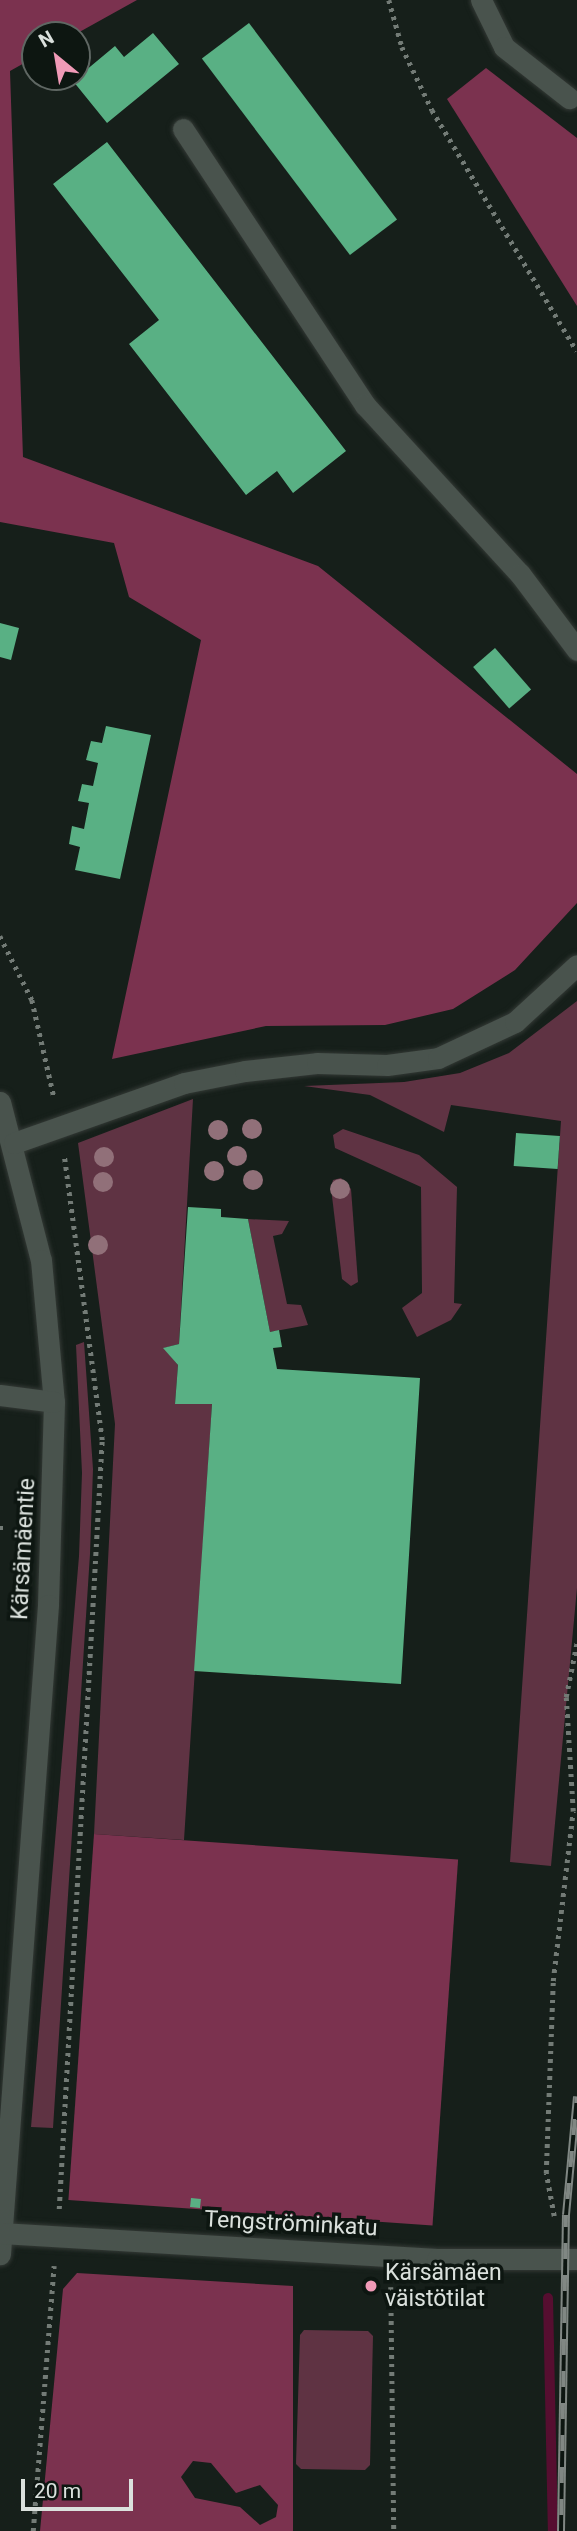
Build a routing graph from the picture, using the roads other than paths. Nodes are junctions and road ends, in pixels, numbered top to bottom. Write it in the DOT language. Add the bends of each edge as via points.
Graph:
graph roads {
  1 [pos="481,0"];
  2 [pos="569,98"];
  3 [pos="183,129"];
  4 [pos="577,650"];
  5 [pos="577,965"];
  6 [pos="0,1102"];
  7 [pos="14,1143"];
  8 [pos="0,1395"];
  9 [pos="54,1402"];
  10 [pos="1,2243"];
  11 [pos="577,2259"];
  1 -- 2 [label="street" via="504,47"];
  3 -- 4 [label="street" via="365,405 520,575"];
  5 -- 7 [label="street" via="515,1022 438,1058 387,1065 317,1063 233,1073 184,1083"];
  6 -- 7 [label="street, Kärsämäentie"];
  7 -- 9 [label="street, Kärsämäentie" via="41,1260"];
  8 -- 9 [label="street"];
  9 -- 10 [label="street, Kärsämäentie" via="48,1595"];
  10 -- 11 [label="street, Tengströminkatu" via="437,2259"];
}
